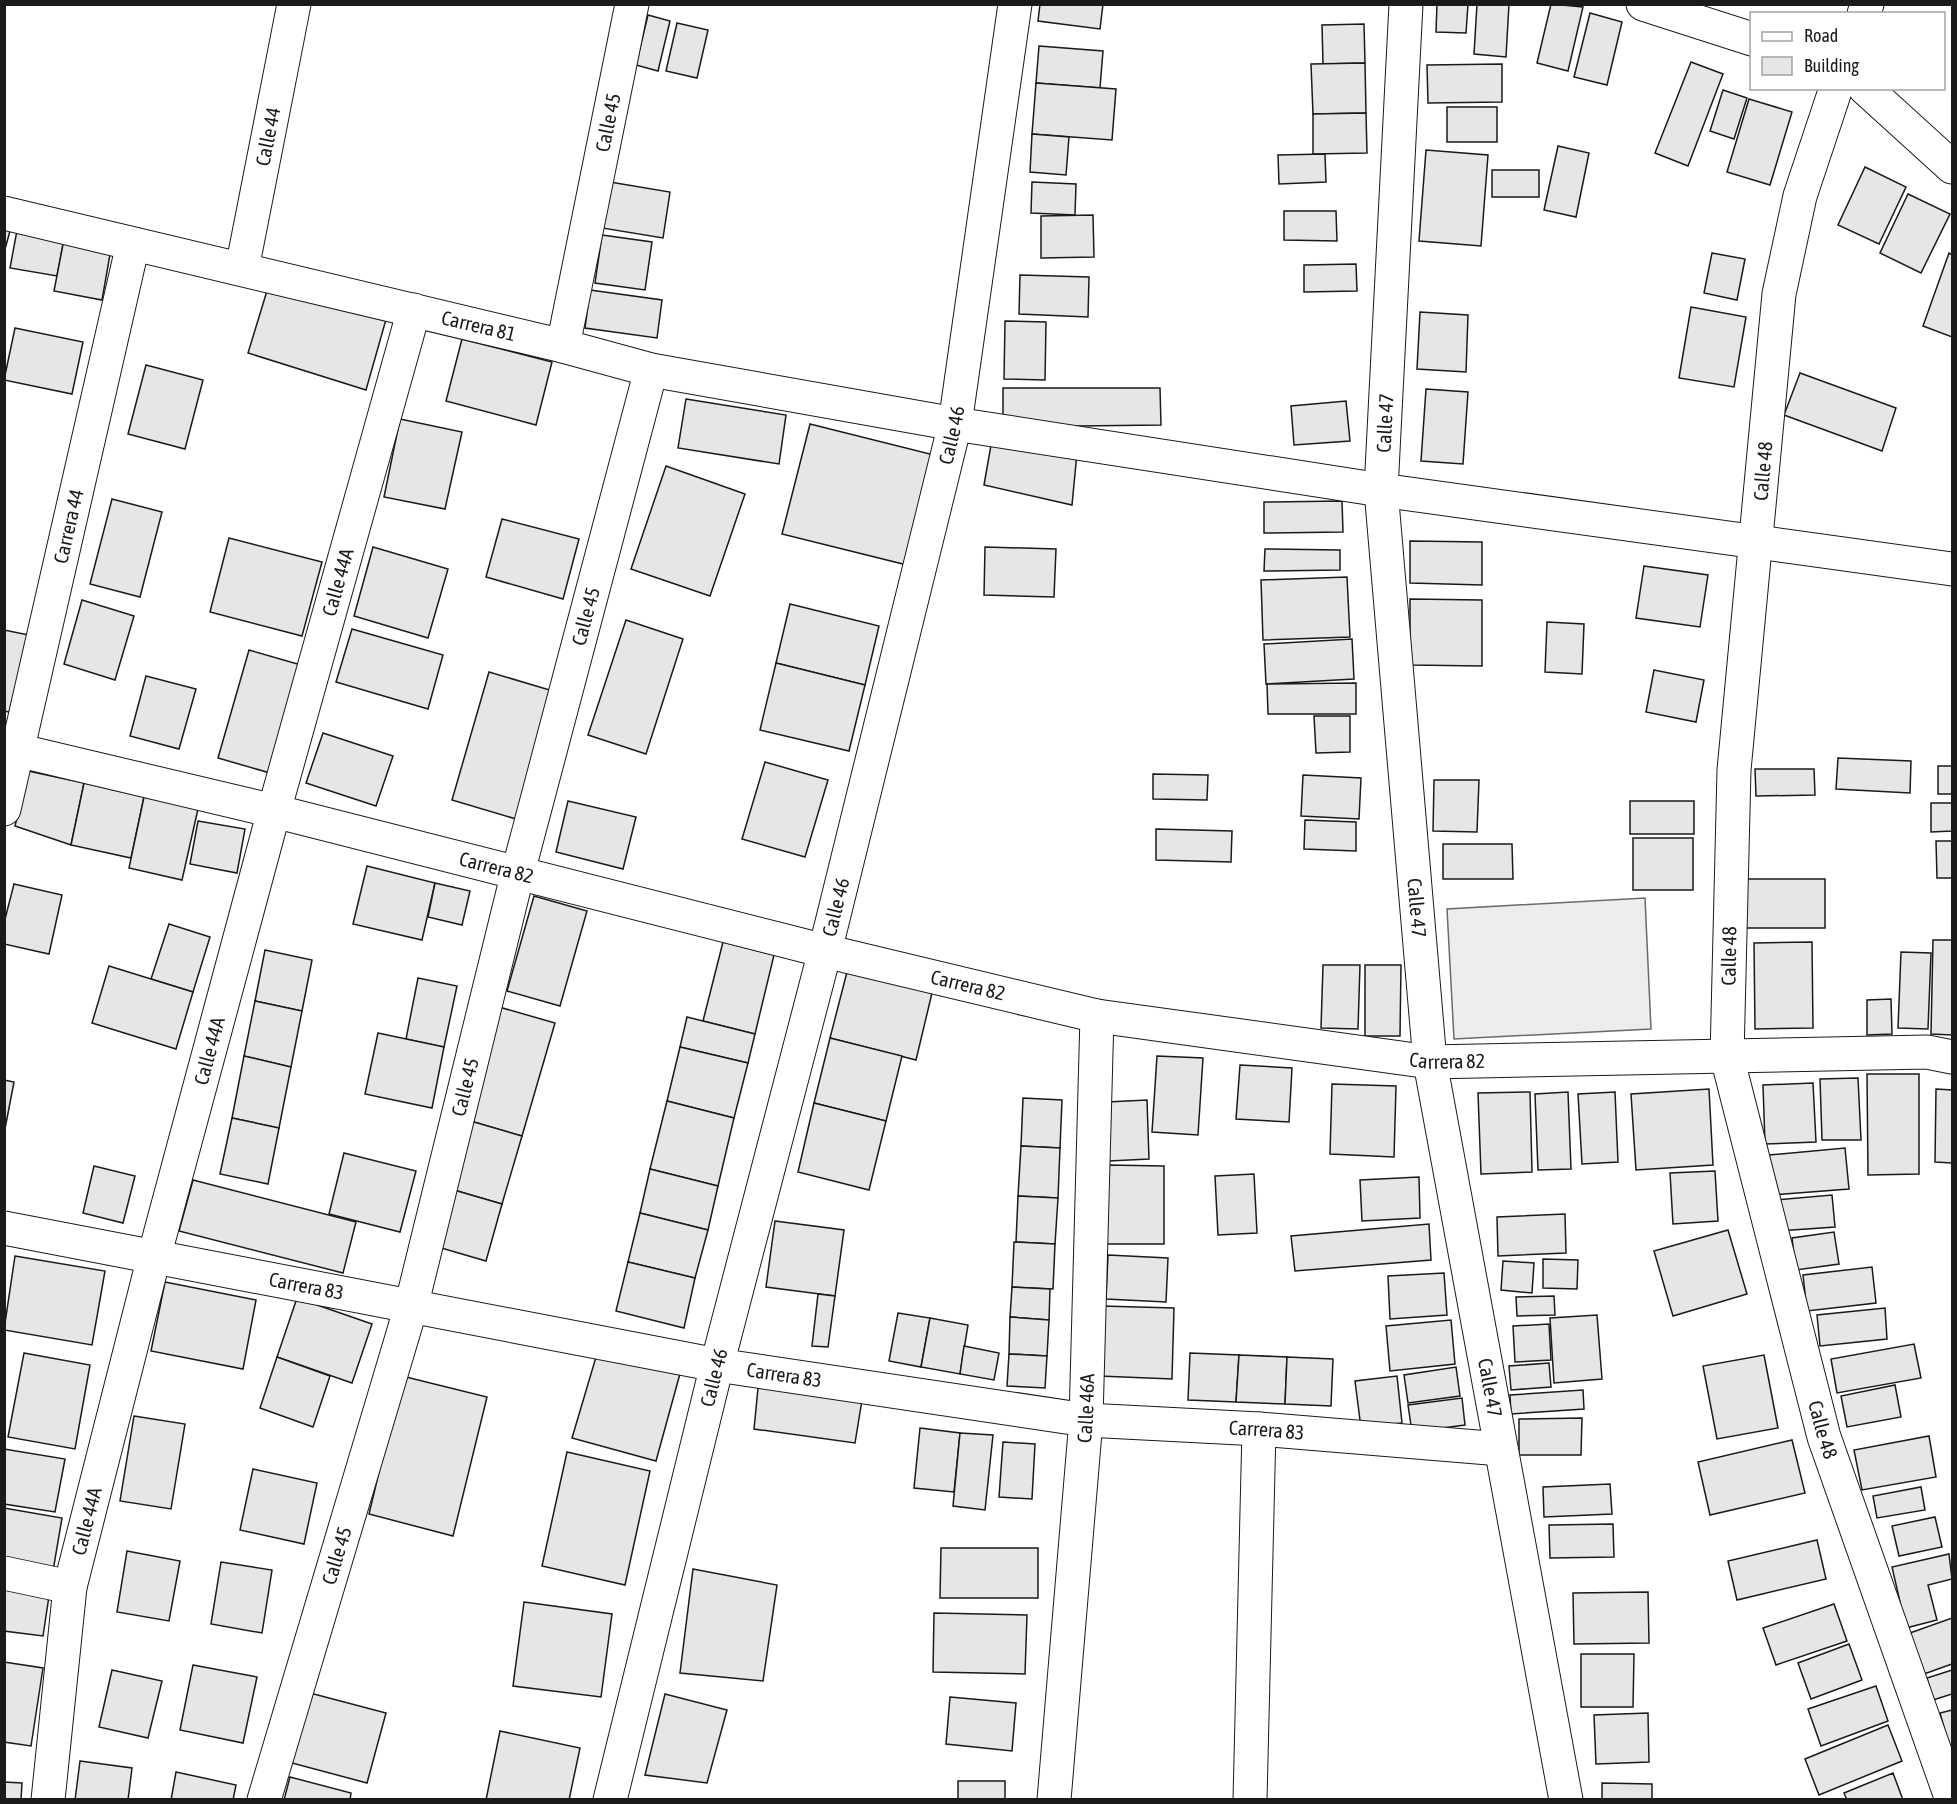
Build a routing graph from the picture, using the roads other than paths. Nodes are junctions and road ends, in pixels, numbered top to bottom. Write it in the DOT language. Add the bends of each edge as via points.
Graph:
graph roads {
  1 [pos="294,4"];
  2 [pos="632,4"];
  3 [pos="1015,4"];
  4 [pos="1406,4"];
  5 [pos="1643,4"];
  6 [pos="1750,38"];
  7 [pos="1835,90"];
  8 [pos="1867,90"];
  9 [pos="1953,167"];
  10 [pos="4,213"];
  11 [pos="133,244"];
  12 [pos="242,269"];
  13 [pos="414,310"];
  14 [pos="563,346"];
  15 [pos="651,370"];
  16 [pos="955,424"];
  17 [pos="1381,490"];
  18 [pos="1757,542"];
  19 [pos="1953,569"];
  20 [pos="11,749"];
  21 [pos="4,808"];
  22 [pos="274,811"];
  23 [pos="518,872"];
  24 [pos="825,951"];
  25 [pos="1097,1016"];
  26 [pos="1727,1057"];
  27 [pos="1953,1057"];
  28 [pos="1430,1062"];
  29 [pos="4,1228"];
  30 [pos="154,1257"];
  31 [pos="411,1307"];
  32 [pos="717,1365"];
  33 [pos="1086,1420"];
  34 [pos="1259,1429"];
  35 [pos="1501,1449"];
  36 [pos="4,1573"];
  37 [pos="70,1587"];
  38 [pos="48,1800"];
  39 [pos="264,1800"];
  40 [pos="610,1800"];
  41 [pos="1054,1800"];
  42 [pos="1250,1800"];
  43 [pos="1566,1800"];
  44 [pos="1952,1800"];
  1 -- 12 [label="street, Calle 44"];
  2 -- 14 [label="street, Calle 45"];
  3 -- 16 [label="street, Calle 46"];
  4 -- 17 [label="street, Calle 47"];
  5 -- 6 [label="street"];
  7 -- 18 [label="street, Calle 48" via="1800,196 1779,294"];
  8 -- 9 [label="street"];
  10 -- 11 [label="street, Carrera 81"];
  11 -- 12 [label="street, Carrera 81"];
  11 -- 20 [label="street, Carrera 44"];
  12 -- 13 [label="street, Carrera 81"];
  13 -- 14 [label="street, Carrera 81"];
  13 -- 22 [label="street, Calle 44A"];
  14 -- 15 [label="street, Carrera 81"];
  15 -- 16 [label="street, Carrera 81"];
  15 -- 23 [label="street, Calle 45"];
  16 -- 17 [label="street, Carrera 81"];
  16 -- 24 [label="street, Calle 46"];
  17 -- 18 [label="street, Carrera 81"];
  17 -- 28 [label="street, Calle 47"];
  18 -- 19 [label="street, Carrera 81"];
  18 -- 26 [label="street, Calle 48" via="1734,770"];
  20 -- 21 [label="street, Carrera 44"];
  20 -- 22 [label="street, Carrera 82"];
  22 -- 23 [label="street, Carrera 82"];
  22 -- 30 [label="street, Calle 44A"];
  23 -- 24 [label="street, Carrera 82"];
  23 -- 31 [label="street, Calle 45"];
  24 -- 25 [label="street, Carrera 82"];
  24 -- 32 [label="street, Calle 46"];
  25 -- 28 [label="street, Carrera 82"];
  25 -- 33 [label="street, Calle 46A"];
  26 -- 27 [label="street, Carrera 82" via="1927,1052"];
  26 -- 28 [label="street, Carrera 82"];
  26 -- 44 [label="street, Calle 48" via="1824,1437"];
  28 -- 35 [label="street, Calle 47"];
  29 -- 30 [label="street, Carrera 83"];
  30 -- 31 [label="street, Carrera 83"];
  30 -- 37 [label="street, Calle 44A"];
  31 -- 32 [label="street, Carrera 83"];
  31 -- 39 [label="street, Calle 45"];
  32 -- 33 [label="street, Carrera 83"];
  32 -- 40 [label="street, Calle 46"];
  33 -- 34 [label="street, Carrera 83"];
  33 -- 41 [label="street, Calle 46A"];
  34 -- 35 [label="street, Carrera 83"];
  34 -- 42 [label="street"];
  35 -- 43 [label="street, Calle 47"];
  36 -- 37 [label="street"];
  37 -- 38 [label="street, Calle 44A"];
}
